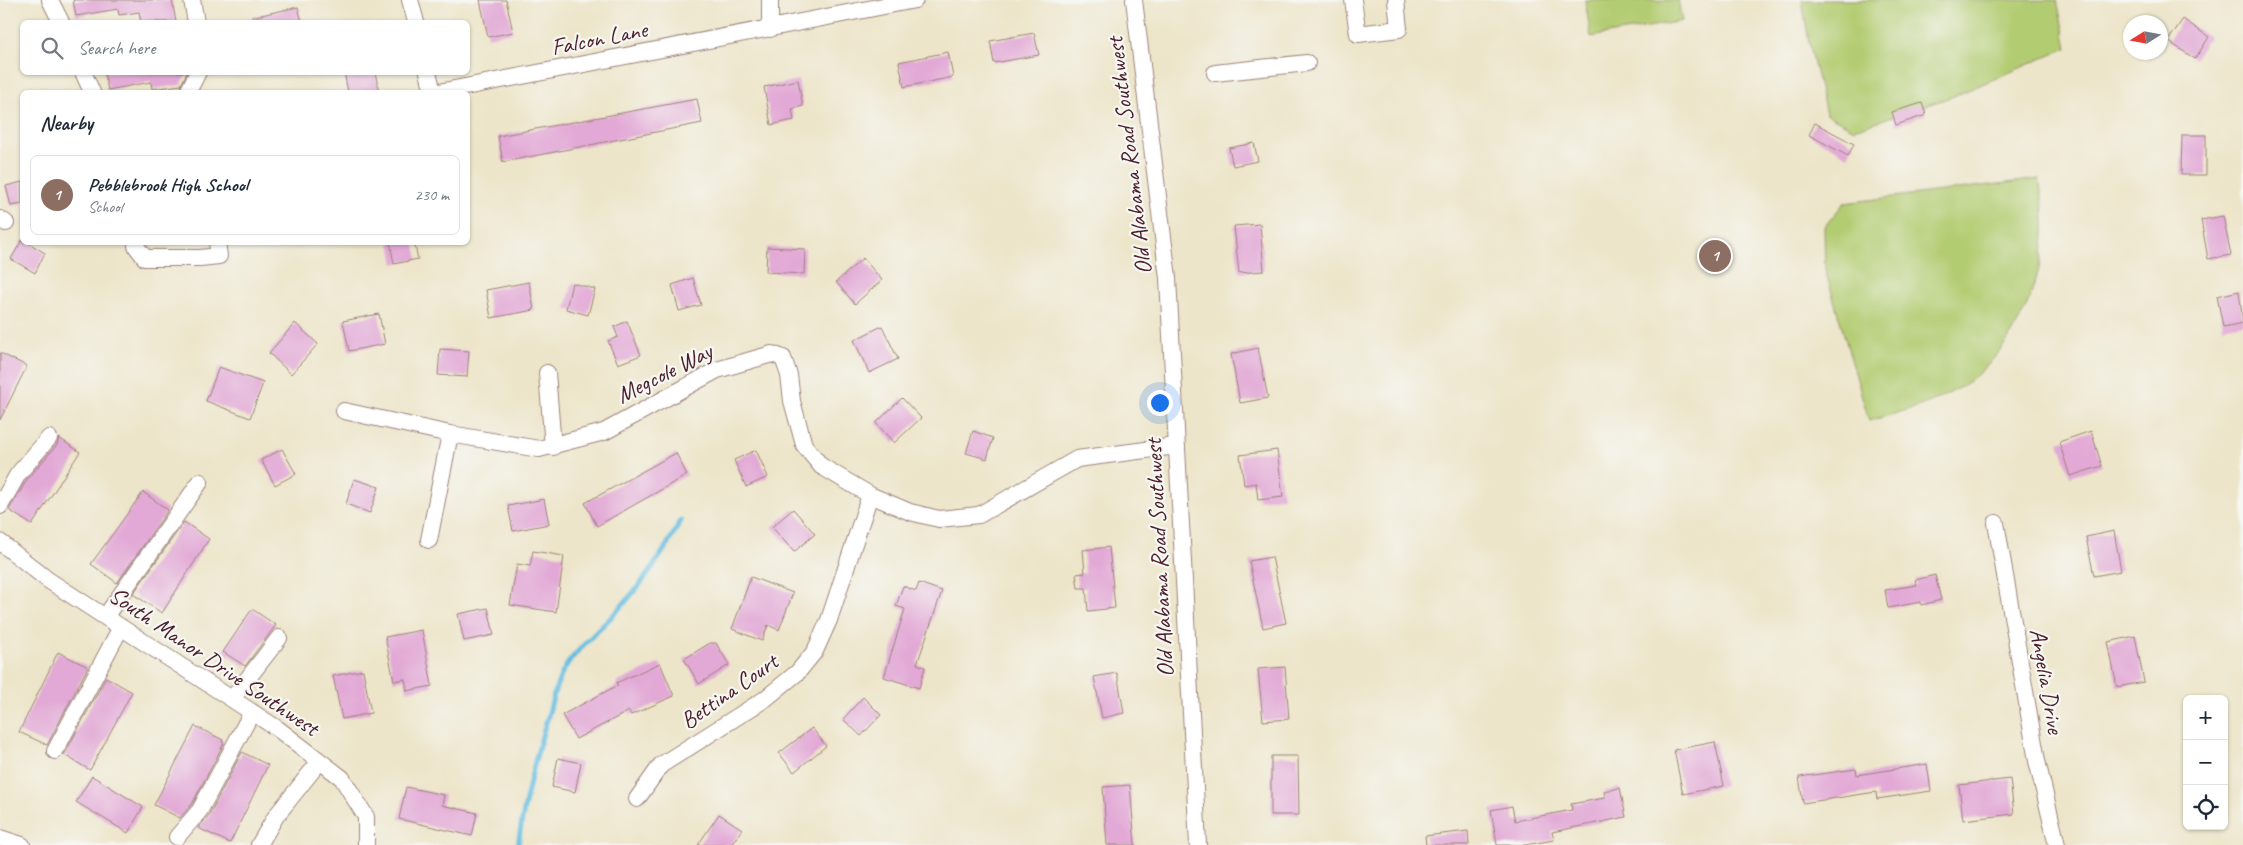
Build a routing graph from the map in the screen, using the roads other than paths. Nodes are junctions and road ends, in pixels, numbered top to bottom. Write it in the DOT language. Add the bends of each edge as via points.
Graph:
graph roads {
  1 [pos="50,0"];
  2 [pos="192,0"];
  3 [pos="410,0"];
  4 [pos="770,0"];
  5 [pos="915,0"];
  6 [pos="1134,0"];
  7 [pos="1353,0"];
  8 [pos="1396,0"];
  9 [pos="59,20"];
  10 [pos="196,20"];
  11 [pos="415,20"];
  12 [pos="770,29"];
  13 [pos="1307,63"];
  14 [pos="1216,73"];
  15 [pos="84,75"];
  16 [pos="196,75"];
  17 [pos="429,75"];
  18 [pos="91,90"];
  19 [pos="189,90"];
  20 [pos="432,90"];
  21 [pos="450,90"];
  22 [pos="217,245"];
  23 [pos="136,246"];
  24 [pos="547,373"];
  25 [pos="344,412"];
  26 [pos="450,434"];
  27 [pos="49,438"];
  28 [pos="1176,446"];
  29 [pos="553,447"];
  30 [pos="200,482"];
  31 [pos="870,495"];
  32 [pos="0,506"];
  33 [pos="1996,523"];
  34 [pos="429,540"];
  35 [pos="0,542"];
  36 [pos="106,617"];
  37 [pos="121,627"];
  38 [pos="279,638"];
  39 [pos="232,699"];
  40 [pos="252,712"];
  41 [pos="55,751"];
  42 [pos="320,761"];
  43 [pos="637,799"];
  44 [pos="178,837"];
  45 [pos="0,838"];
  46 [pos="22,845"];
  47 [pos="260,845"];
  48 [pos="366,845"];
  49 [pos="1198,845"];
  50 [pos="2057,845"];
  1 -- 9 [label="street"];
  2 -- 10 [label="street"];
  3 -- 11 [label="street"];
  4 -- 12 [label="street"];
  5 -- 12 [label="street, Falcon Lane"];
  6 -- 28 [label="street, Old Alabama Road Southwest" via="1168,278"];
  7 -- 8 [label="street" via="1358,34 1399,29"];
  12 -- 21 [label="street, Falcon Lane"];
  13 -- 14 [label="street"];
  15 -- 18 [label="street"];
  16 -- 19 [label="street"];
  17 -- 20 [label="street"];
  22 -- 23 [label="street" via="219,256 186,258 144,258"];
  24 -- 29 [label="street"];
  25 -- 26 [label="street, Megcole Way"];
  26 -- 29 [label="street, Megcole Way" via="539,449"];
  26 -- 34 [label="street"];
  27 -- 32 [label="street" via="18,474"];
  28 -- 31 [label="street, Megcole Way" via="1077,459 979,515 939,519"];
  28 -- 49 [label="street, Old Alabama Road Southwest"];
  29 -- 31 [label="street, Megcole Way" via="604,432 717,370 772,354 783,358 789,375 792,401 804,445 821,466"];
  30 -- 36 [label="street"];
  31 -- 43 [label="street, Bettina Court" via="829,620 815,652 798,672 766,699 661,765"];
  33 -- 50 [label="street, Angelia Drive" via="2037,761"];
  35 -- 36 [label="street, South Manor Drive Southwest" via="48,580"];
  36 -- 37 [label="street, South Manor Drive Southwest"];
  37 -- 39 [label="street, South Manor Drive Southwest"];
  37 -- 41 [label="street"];
  38 -- 39 [label="street"];
  39 -- 40 [label="street, South Manor Drive Southwest"];
  40 -- 42 [label="street, South Manor Drive Southwest"];
  40 -- 44 [label="street" via="200,810"];
  42 -- 47 [label="street" via="276,816"];
  42 -- 48 [label="street, South Manor Drive Southwest" via="342,778 366,817"];
  45 -- 46 [label="street"];
}
